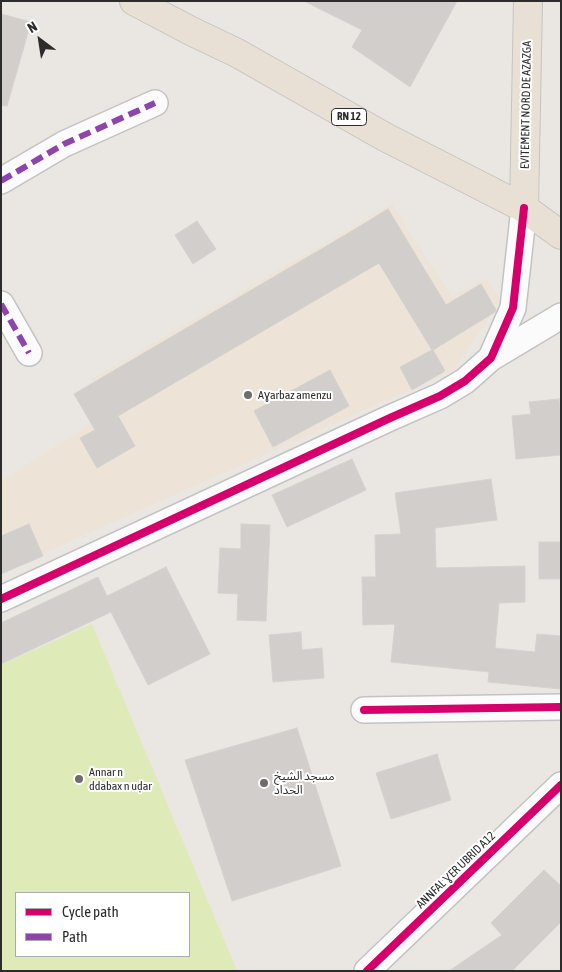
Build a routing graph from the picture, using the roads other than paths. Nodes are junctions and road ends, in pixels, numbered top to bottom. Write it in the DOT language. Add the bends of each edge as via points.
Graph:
graph roads {
  1 [pos="134,1"];
  2 [pos="528,1"];
  3 [pos="155,103"];
  4 [pos="1,181"];
  5 [pos="524,208"];
  6 [pos="561,235"];
  7 [pos="1,304"];
  8 [pos="561,316"];
  9 [pos="29,353"];
  10 [pos="491,358"];
  11 [pos="1,599"];
  12 [pos="561,707"];
  13 [pos="364,710"];
  14 [pos="561,785"];
  15 [pos="367,971"];
  1 -- 5 [label="main road, RN 12"];
  2 -- 5 [label="main road, EVITEMENT NORD DE AZAZGA"];
  3 -- 4 [label="street" via="64,144"];
  5 -- 6 [label="main road, RN 12"];
  5 -- 10 [label="street" via="513,308"];
  7 -- 9 [label="street"];
  8 -- 10 [label="street"];
  10 -- 11 [label="street" via="440,396"];
  12 -- 13 [label="street"];
  14 -- 15 [label="street, ANNFAL ƔER UBRID A12"];
}
